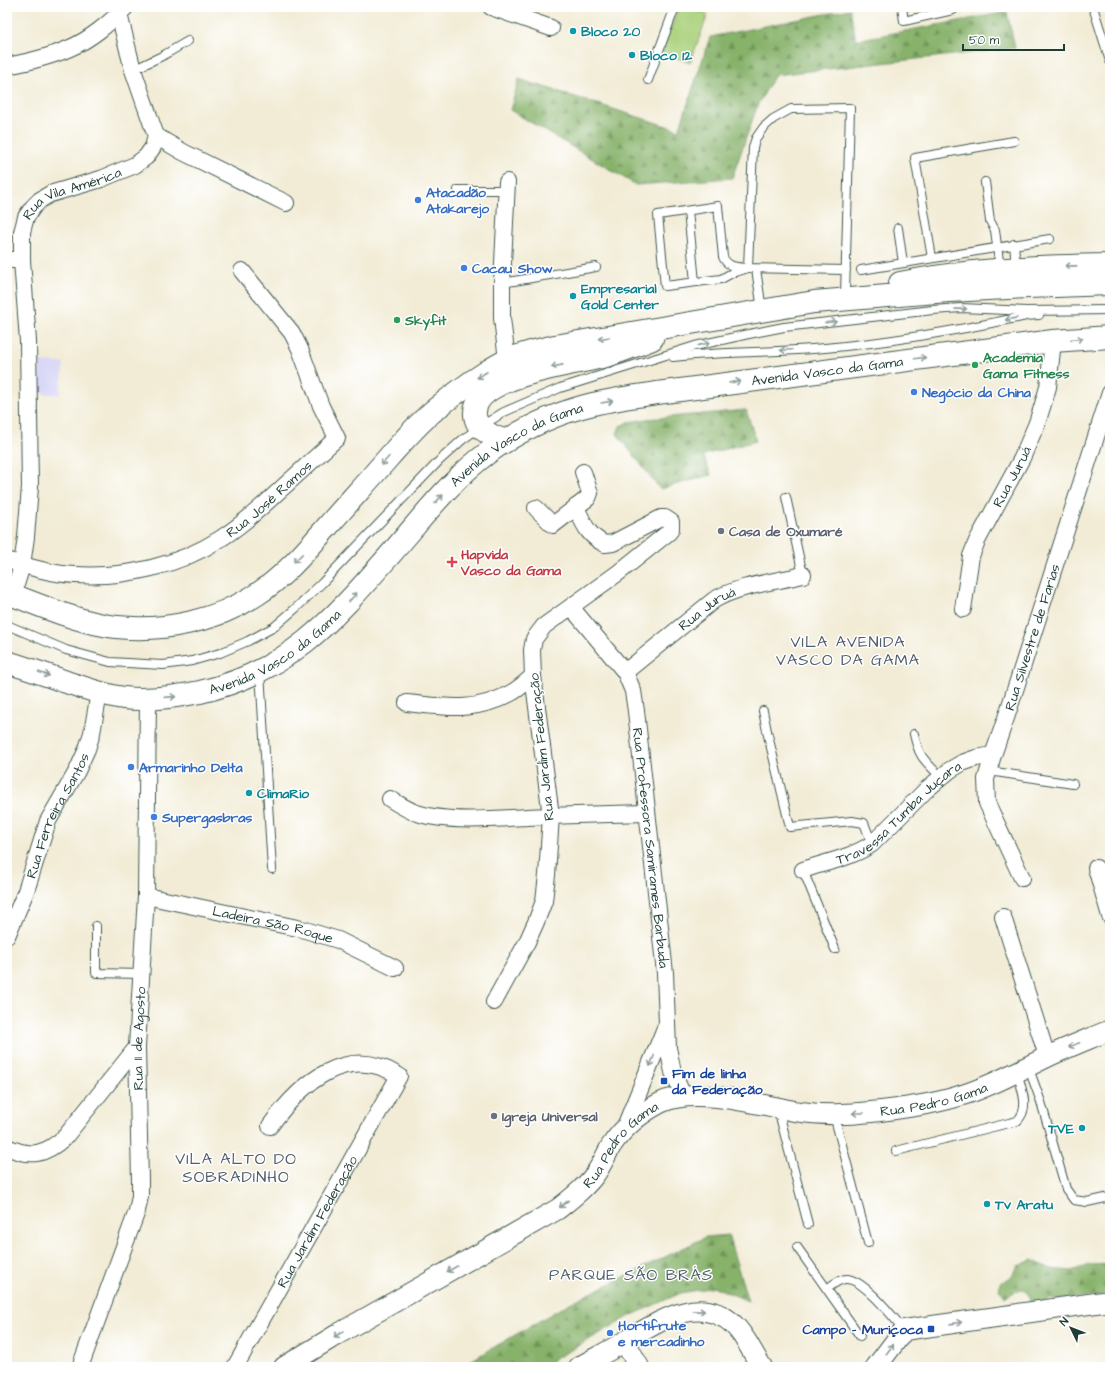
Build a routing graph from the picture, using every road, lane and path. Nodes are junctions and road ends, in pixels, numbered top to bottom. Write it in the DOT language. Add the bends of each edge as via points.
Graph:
graph roads {
  1 [pos="491,7"];
  2 [pos="674,7"];
  3 [pos="902,7"];
  4 [pos="952,7"];
  5 [pos="1093,7"];
  6 [pos="123,11"];
  7 [pos="551,28"];
  8 [pos="188,41"];
  9 [pos="1110,61"];
  10 [pos="7,66"];
  11 [pos="133,70"];
  12 [pos="648,80"];
  13 [pos="156,136"];
  14 [pos="1014,141"];
  15 [pos="985,182"];
  16 [pos="507,186"];
  17 [pos="458,190"];
  18 [pos="286,203"];
  19 [pos="688,210"];
  20 [pos="898,228"];
  21 [pos="1050,239"];
  22 [pos="1014,244"];
  23 [pos="997,247"];
  24 [pos="932,258"];
  25 [pos="14,260"];
  26 [pos="903,263"];
  27 [pos="1110,265"];
  28 [pos="596,267"];
  29 [pos="752,268"];
  30 [pos="1008,269"];
  31 [pos="846,270"];
  32 [pos="861,270"];
  33 [pos="242,271"];
  34 [pos="695,282"];
  35 [pos="502,283"];
  36 [pos="1110,284"];
  37 [pos="845,295"];
  38 [pos="814,302"];
  39 [pos="1110,310"];
  40 [pos="762,311"];
  41 [pos="1078,311"];
  42 [pos="690,324"];
  43 [pos="1110,337"];
  44 [pos="1053,340"];
  45 [pos="507,360"];
  46 [pos="653,360"];
  47 [pos="1110,393"];
  48 [pos="480,426"];
  49 [pos="506,441"];
  50 [pos="583,472"];
  51 [pos="786,497"];
  52 [pos="576,507"];
  53 [pos="536,508"];
  54 [pos="7,560"];
  55 [pos="22,565"];
  56 [pos="803,575"];
  57 [pos="10,594"];
  58 [pos="571,607"];
  59 [pos="963,609"];
  60 [pos="7,625"];
  61 [pos="7,662"];
  62 [pos="260,671"];
  63 [pos="625,672"];
  64 [pos="533,676"];
  65 [pos="99,693"];
  66 [pos="148,699"];
  67 [pos="407,703"];
  68 [pos="763,711"];
  69 [pos="914,734"];
  70 [pos="993,755"];
  71 [pos="988,771"];
  72 [pos="941,777"];
  73 [pos="1073,784"];
  74 [pos="390,799"];
  75 [pos="647,813"];
  76 [pos="551,816"];
  77 [pos="872,844"];
  78 [pos="1096,868"];
  79 [pos="272,869"];
  80 [pos="803,870"];
  81 [pos="1022,878"];
  82 [pos="146,896"];
  83 [pos="1110,916"];
  84 [pos="1003,917"];
  85 [pos="96,926"];
  86 [pos="7,936"];
  87 [pos="835,949"];
  88 [pos="395,968"];
  89 [pos="141,974"];
  90 [pos="494,1002"];
  91 [pos="666,1025"];
  92 [pos="1110,1030"];
  93 [pos="137,1047"];
  94 [pos="1047,1056"];
  95 [pos="1022,1069"];
  96 [pos="683,1096"];
  97 [pos="777,1107"];
  98 [pos="834,1114"];
  99 [pos="270,1126"];
  100 [pos="623,1131"];
  101 [pos="7,1147"];
  102 [pos="896,1151"];
  103 [pos="1110,1197"];
  104 [pos="808,1224"];
  105 [pos="868,1243"];
  106 [pos="797,1246"];
  107 [pos="827,1289"];
  108 [pos="1110,1301"];
  109 [pos="904,1330"];
  110 [pos="860,1336"];
  111 [pos="625,1342"];
  112 [pos="80,1367"];
  113 [pos="235,1367"];
  114 [pos="284,1367"];
  115 [pos="579,1367"];
  116 [pos="639,1367"];
  117 [pos="762,1367"];
  118 [pos="876,1367"];
  1 -- 7 [label="street"];
  2 -- 12 [label="lane"];
  3 -- 4 [label="lane" via="904,21 953,10"];
  5 -- 9 [label="lane"];
  6 -- 10 [label="street" via="70,48"];
  6 -- 11 [label="street"];
  8 -- 11 [label="lane"];
  11 -- 13 [label="street"];
  13 -- 18 [label="street" via="182,152"];
  13 -- 25 [label="street, Rua Vila América" via="153,147 146,157 135,165 101,179 50,194 40,200 26,217"];
  14 -- 24 [label="lane" via="915,158"];
  15 -- 23 [label="lane" via="990,221 995,230"];
  16 -- 17 [label="lane"];
  16 -- 35 [label="street"];
  19 -- 29 [label="lane" via="718,206 723,258 732,267"];
  19 -- 34 [label="lane"];
  19 -- 34 [label="lane" via="658,215 661,247 665,286"];
  20 -- 26 [label="lane"];
  21 -- 22 [label="lane"];
  22 -- 23 [label="lane"];
  22 -- 30 [label="lane"];
  23 -- 24 [label="lane"];
  23 -- 30 [label="lane"];
  24 -- 26 [label="lane"];
  25 -- 55 [label="street, Rua Vila América" via="28,341 30,487"];
  26 -- 32 [label="lane"];
  27 -- 30 [label="main road, one-way"];
  28 -- 35 [label="lane"];
  29 -- 31 [label="lane"];
  29 -- 31 [label="lane" via="753,147 756,138 773,119 790,108 850,108"];
  29 -- 34 [label="lane" via="732,273 722,279"];
  29 -- 40 [label="lane"];
  30 -- 37 [label="main road" via="932,277"];
  31 -- 37 [label="lane"];
  33 -- 55 [label="street, Rua José Ramos" via="292,333 337,438 242,523 219,540 193,554 168,564 142,570 95,576 53,572"];
  35 -- 45 [label="street" via="502,318"];
  36 -- 38 [label="main road" via="948,291"];
  37 -- 38 [label="main road"];
  38 -- 40 [label="main road"];
  39 -- 41 [label="lane"];
  40 -- 42 [label="main road"];
  41 -- 46 [label="lane, one-way" via="1026,316 946,332 825,348 697,354"];
  46 -- 41 [label="lane, one-way" via="744,334 799,325 961,308"];
  42 -- 45 [label="main road, one-way" via="555,346"];
  42 -- 48 [label="main road, one-way" via="612,354 544,369 505,383 492,390 476,405 475,419"];
  44 -- 43 [label="main road, Avenida Vasco da Gama, one-way"];
  49 -- 44 [label="main road, Avenida Vasco da Gama, one-way" via="545,421 594,404 657,392"];
  44 -- 59 [label="street, Rua Juruá" via="1048,387 1037,423 1022,458 973,551"];
  45 -- 57 [label="main road, one-way" via="436,408 413,430 304,553 257,595 233,608 206,618 147,629 89,622"];
  46 -- 48 [label="lane" via="560,388 504,412"];
  47 -- 70 [label="street, Rua Silvestre de Farias"];
  48 -- 49 [label="main road" via="494,437"];
  48 -- 60 [label="lane" via="440,460 296,608 274,627 227,650 192,661 163,665 110,662 66,650"];
  62 -- 49 [label="main road, Avenida Vasco da Gama, one-way" via="302,645 323,627 348,603 458,479"];
  50 -- 52 [label="street" via="590,493 588,498"];
  51 -- 56 [label="lane"];
  52 -- 53 [label="street" via="553,525"];
  52 -- 58 [label="street, Rua Jardim Federação" via="590,534 605,544 613,543 660,518 671,522 672,526 669,532 618,573"];
  54 -- 55 [label="street, Rua José Ramos"];
  55 -- 57 [label="street, Rua Vila América"];
  56 -- 63 [label="street, Rua Juruá" via="724,594"];
  58 -- 63 [label="street"];
  58 -- 64 [label="street, Rua Jardim Federação" via="544,626 534,639"];
  61 -- 65 [label="main road, Avenida Vasco da Gama, one-way"];
  66 -- 62 [label="main road, Avenida Vasco da Gama, one-way" via="205,690"];
  62 -- 79 [label="lane"];
  63 -- 75 [label="street, Rua Professora Samirames Barbuda" via="633,691"];
  64 -- 67 [label="street" via="511,693 478,706 464,708"];
  64 -- 76 [label="street, Rua Jardim Federação"];
  65 -- 66 [label="main road, Avenida Vasco da Gama"];
  65 -- 86 [label="street, Rua Ferreira Santos" via="87,749 48,821 26,891"];
  66 -- 82 [label="street, Rua 11 de Agosto"];
  68 -- 77 [label="lane" via="790,827 852,821 864,823"];
  69 -- 72 [label="lane" via="917,749 923,759"];
  70 -- 71 [label="street, Rua Silvestre de Farias"];
  70 -- 72 [label="street, Travessa Tumba Juçara" via="962,763"];
  71 -- 73 [label="lane"];
  71 -- 81 [label="street, Rua Silvestre de Farias" via="986,803"];
  72 -- 77 [label="street, Travessa Tumba Juçara"];
  74 -- 76 [label="street" via="418,814 438,817 490,819"];
  75 -- 76 [label="street"];
  75 -- 91 [label="street, Rua Professora Samirames Barbuda" via="665,973"];
  76 -- 90 [label="street, Rua Jardim Federação" via="544,901 527,942"];
  77 -- 80 [label="street, Travessa Tumba Juçara" via="850,855"];
  78 -- 83 [label="street"];
  80 -- 87 [label="lane"];
  82 -- 88 [label="street, Ladeira São Roque" via="302,929 338,940"];
  82 -- 89 [label="street, Rua 11 de Agosto"];
  84 -- 94 [label="street"];
  85 -- 89 [label="lane" via="96,973"];
  89 -- 93 [label="street, Rua 11 de Agosto"];
  91 -- 96 [label="street, Rua Professora Samirames Barbuda" via="670,1060"];
  91 -- 100 [label="street, Rua Professora Samirames Barbuda, one-way"];
  92 -- 94 [label="street, Rua Pedro Gama, one-way"];
  93 -- 101 [label="street" via="55,1146 44,1152 31,1154"];
  93 -- 112 [label="street, Rua 11 de Agosto" via="140,1196 137,1211"];
  94 -- 95 [label="street, Rua Pedro Gama"];
  95 -- 98 [label="street, Rua Pedro Gama, one-way" via="958,1097 929,1104"];
  95 -- 102 [label="lane" via="1025,1105 1023,1116 1017,1121"];
  95 -- 103 [label="lane" via="1041,1102 1066,1189 1074,1200 1087,1202"];
  96 -- 97 [label="street, Rua Pedro Gama" via="724,1098"];
  96 -- 100 [label="street, Rua Pedro Gama" via="661,1102 638,1117"];
  97 -- 98 [label="street, Rua Pedro Gama"];
  97 -- 104 [label="lane"];
  98 -- 105 [label="lane"];
  99 -- 113 [label="street, Rua Jardim Federação" via="310,1082 347,1064 375,1064 399,1076"];
  100 -- 114 [label="street, Rua Pedro Gama, one-way" via="587,1185 558,1209"];
  106 -- 107 [label="lane"];
  107 -- 109 [label="lane" via="839,1280 855,1281 887,1309"];
  107 -- 110 [label="lane"];
  109 -- 108 [label="street, one-way"];
  118 -- 109 [label="street, one-way"];
  111 -- 115 [label="street"];
  111 -- 116 [label="street"];
  111 -- 117 [label="street, one-way" via="678,1314 696,1310 711,1312 733,1325"];
}
